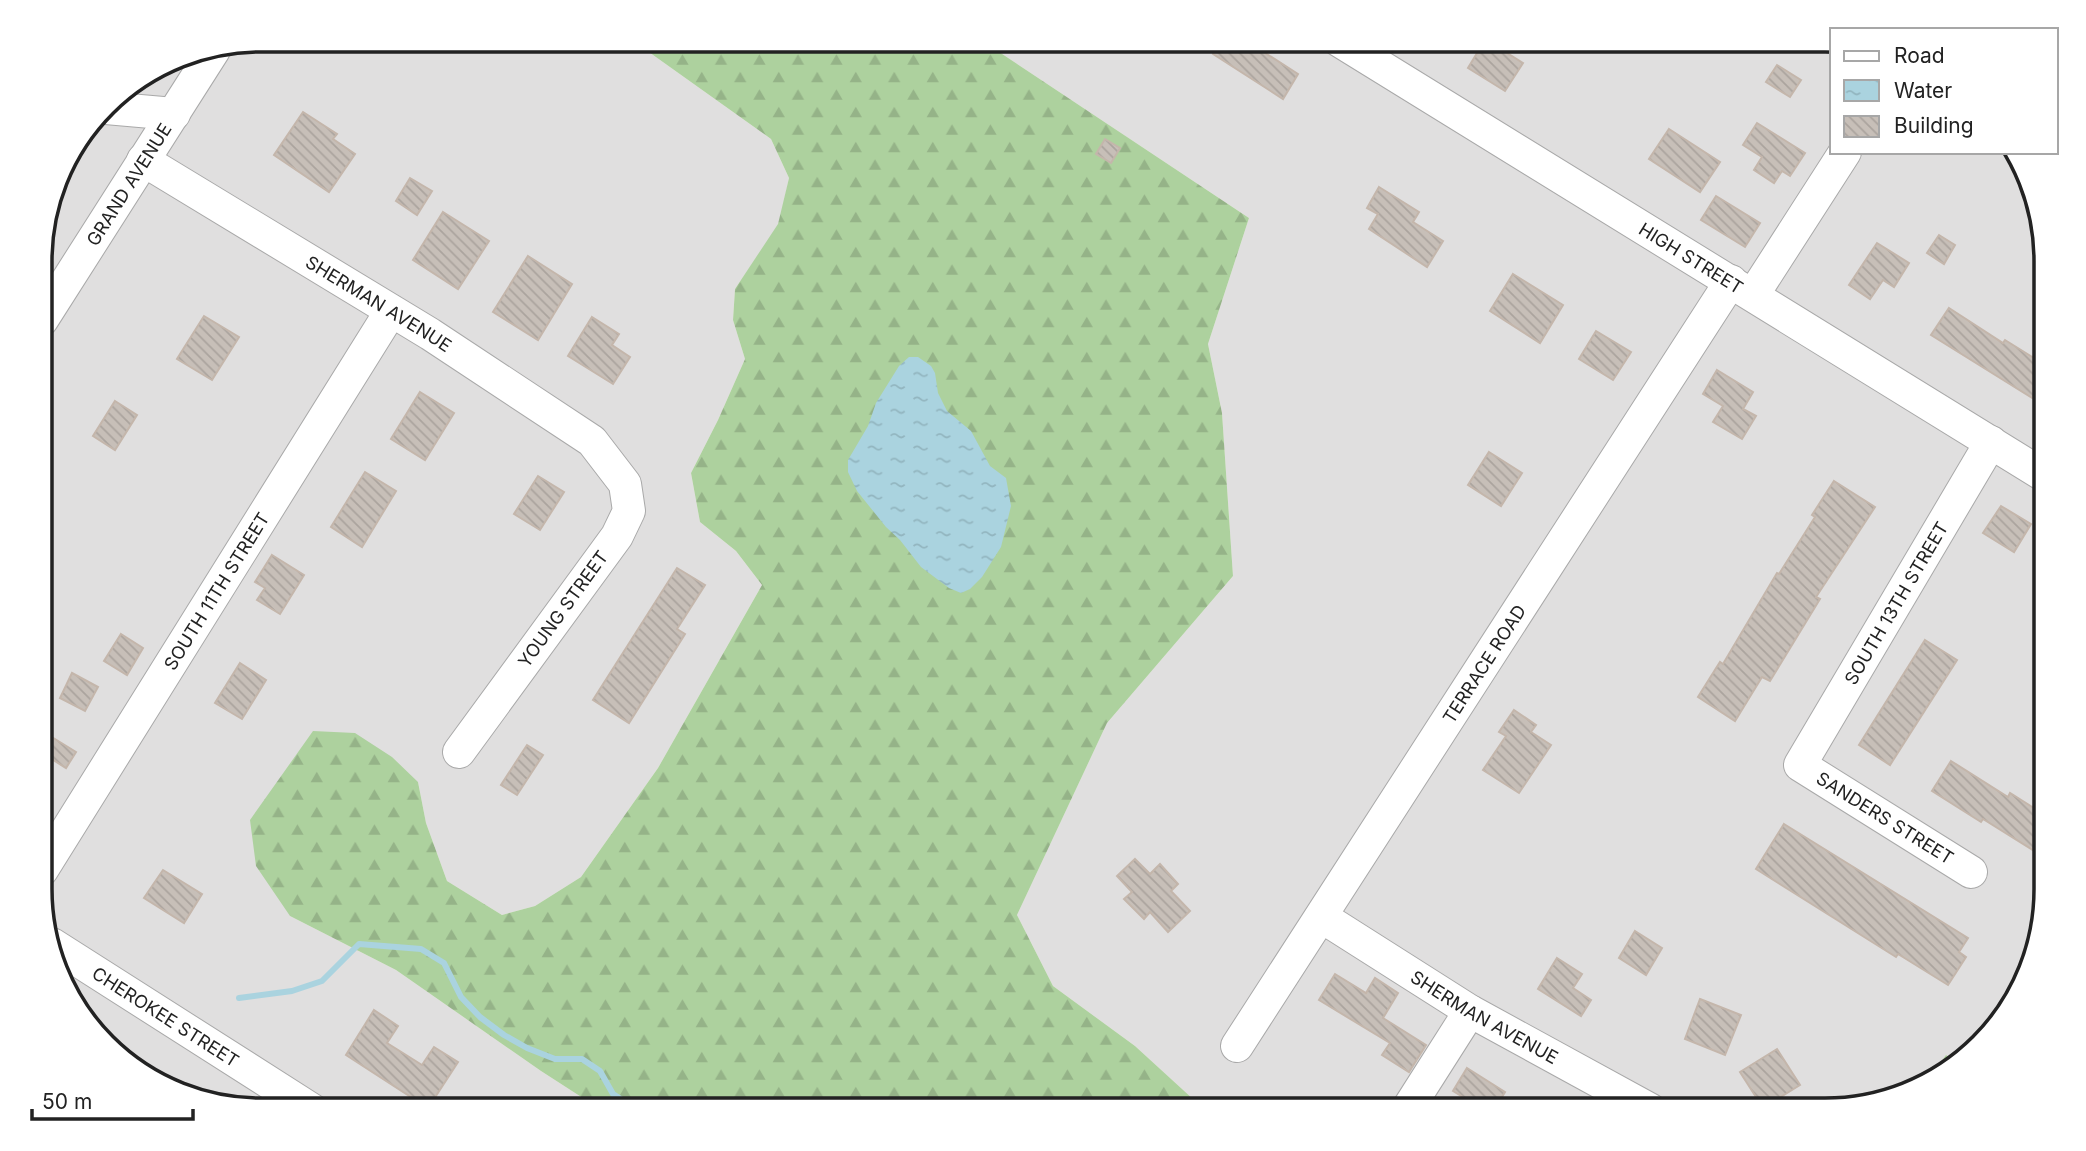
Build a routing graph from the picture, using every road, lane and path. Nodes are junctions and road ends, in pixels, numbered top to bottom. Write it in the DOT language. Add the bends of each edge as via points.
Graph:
graph roads {
  1 [pos="1358,52"];
  2 [pos="208,60"];
  3 [pos="119,109"];
  4 [pos="174,114"];
  5 [pos="1843,154"];
  6 [pos="143,160"];
  7 [pos="1742,288"];
  8 [pos="52,304"];
  9 [pos="391,311"];
  10 [pos="1992,442"];
  11 [pos="607,460"];
  12 [pos="2033,468"];
  13 [pos="458,752"];
  14 [pos="1800,765"];
  15 [pos="52,854"];
  16 [pos="1971,872"];
  17 [pos="1322,917"];
  18 [pos="62,951"];
  19 [pos="1470,1011"];
  20 [pos="1237,1046"];
  21 [pos="294,1098"];
  22 [pos="1415,1098"];
  23 [pos="1629,1098"];
  1 -- 7 [label="street, HIGH STREET"];
  2 -- 4 [label="street, GRAND AVENUE"];
  3 -- 4 [label="street"];
  4 -- 6 [label="street, GRAND AVENUE"];
  5 -- 7 [label="street, TERRACE ROAD"];
  6 -- 8 [label="street, GRAND AVENUE"];
  6 -- 9 [label="street, SHERMAN AVENUE"];
  7 -- 10 [label="street, HIGH STREET"];
  7 -- 17 [label="street, TERRACE ROAD"];
  9 -- 11 [label="street, SHERMAN AVENUE" via="593,440"];
  9 -- 15 [label="street, SOUTH 11TH STREET"];
  10 -- 12 [label="street, HIGH STREET"];
  10 -- 14 [label="street, SOUTH 13TH STREET"];
  11 -- 13 [label="street, YOUNG STREET" via="625,484 629,511 617,536"];
  14 -- 16 [label="street, SANDERS STREET"];
  17 -- 19 [label="street, SHERMAN AVENUE"];
  17 -- 20 [label="street, TERRACE ROAD"];
  18 -- 21 [label="street, CHEROKEE STREET"];
  19 -- 22 [label="street"];
  19 -- 23 [label="street, SHERMAN AVENUE"];
}
